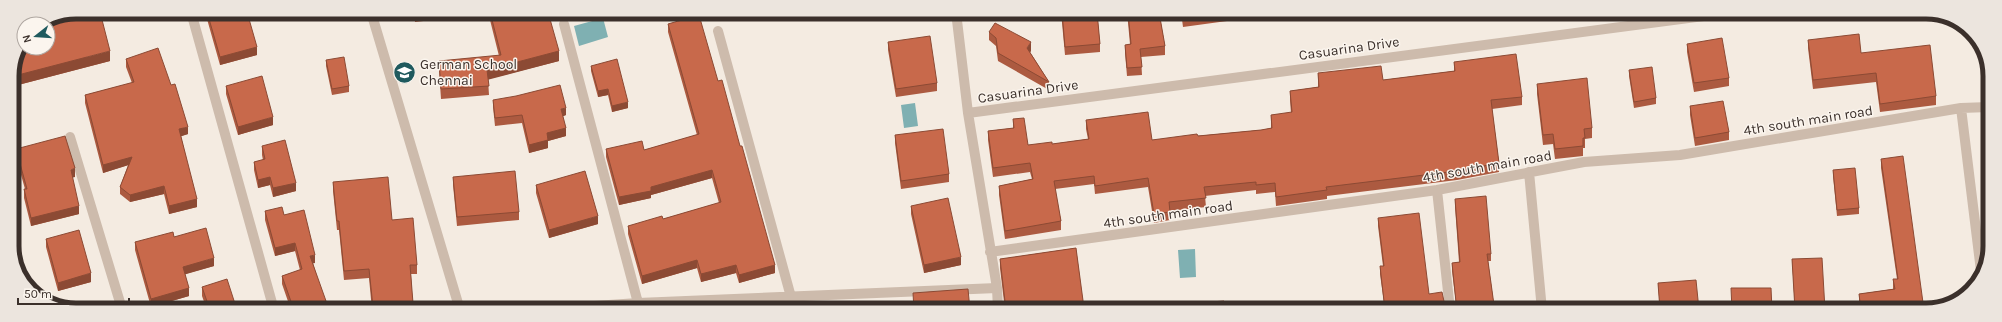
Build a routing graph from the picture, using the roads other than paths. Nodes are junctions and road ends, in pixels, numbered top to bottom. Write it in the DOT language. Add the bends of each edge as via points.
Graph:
graph roads {
  1 [pos="193,19"];
  2 [pos="373,19"];
  3 [pos="957,19"];
  4 [pos="1681,19"];
  5 [pos="564,24"];
  6 [pos="718,31"];
  7 [pos="1983,107"];
  8 [pos="1961,108"];
  9 [pos="968,113"];
  10 [pos="70,137"];
  11 [pos="1529,172"];
  12 [pos="1437,190"];
  13 [pos="990,252"];
  14 [pos="1980,264"];
  15 [pos="996,288"];
  16 [pos="791,297"];
  17 [pos="747,299"];
  18 [pos="120,303"];
  19 [pos="272,303"];
  20 [pos="458,303"];
  21 [pos="638,303"];
  22 [pos="747,303"];
  23 [pos="997,303"];
  24 [pos="1449,303"];
  25 [pos="1541,303"];
  1 -- 19 [label="street"];
  2 -- 20 [label="street"];
  3 -- 9 [label="street"];
  4 -- 9 [label="street, Casuarina Drive"];
  5 -- 21 [label="street"];
  6 -- 16 [label="street"];
  7 -- 8 [label="street, 4th south main road"];
  8 -- 11 [label="street, 4th south main road" via="1680,155 1584,162"];
  8 -- 14 [label="street"];
  9 -- 13 [label="street"];
  10 -- 18 [label="street"];
  11 -- 12 [label="street, 4th south main road"];
  11 -- 25 [label="street"];
  12 -- 13 [label="street, 4th south main road"];
  12 -- 24 [label="street"];
  13 -- 15 [label="street"];
  15 -- 16 [label="street"];
  15 -- 23 [label="street"];
  16 -- 17 [label="street"];
  17 -- 21 [label="street"];
  17 -- 22 [label="street"];
}
